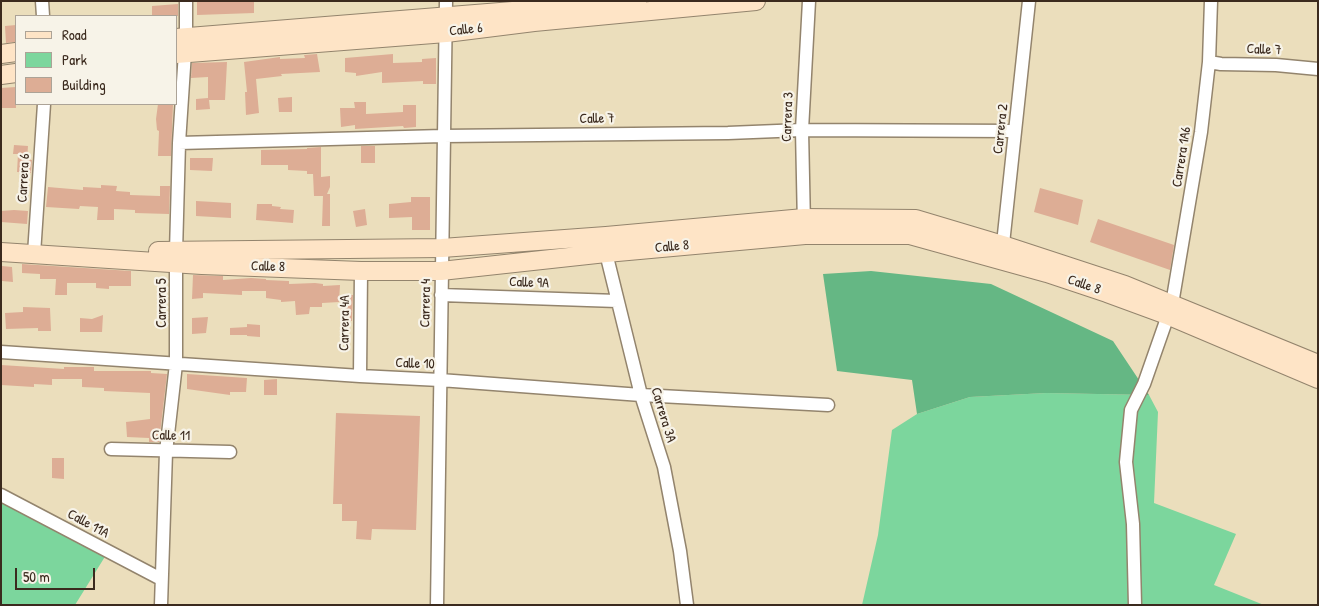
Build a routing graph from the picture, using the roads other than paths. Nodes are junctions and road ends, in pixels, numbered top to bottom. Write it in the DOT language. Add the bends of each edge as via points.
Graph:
graph roads {
  1 [pos="42,1"];
  2 [pos="186,1"];
  3 [pos="756,1"];
  4 [pos="809,1"];
  5 [pos="1030,1"];
  6 [pos="1211,1"];
  7 [pos="627,6"];
  8 [pos="43,15"];
  9 [pos="446,17"];
  10 [pos="181,46"];
  11 [pos="15,52"];
  12 [pos="1,54"];
  13 [pos="1209,62"];
  14 [pos="1318,69"];
  15 [pos="15,73"];
  16 [pos="1,75"];
  17 [pos="44,105"];
  18 [pos="802,130"];
  19 [pos="1016,131"];
  20 [pos="443,136"];
  21 [pos="179,143"];
  22 [pos="804,226"];
  23 [pos="1,242"];
  24 [pos="606,244"];
  25 [pos="442,248"];
  26 [pos="35,249"];
  27 [pos="1,252"];
  28 [pos="1002,253"];
  29 [pos="176,258"];
  30 [pos="361,271"];
  31 [pos="441,271"];
  32 [pos="441,295"];
  33 [pos="617,300"];
  34 [pos="1170,310"];
  35 [pos="1,352"];
  36 [pos="176,364"];
  37 [pos="1318,364"];
  38 [pos="360,376"];
  39 [pos="1318,379"];
  40 [pos="440,380"];
  41 [pos="641,395"];
  42 [pos="828,405"];
  43 [pos="111,449"];
  44 [pos="166,452"];
  45 [pos="230,452"];
  46 [pos="1,495"];
  47 [pos="161,579"];
  48 [pos="161,605"];
  49 [pos="437,605"];
  50 [pos="687,605"];
  51 [pos="1135,605"];
  1 -- 8 [label="street"];
  2 -- 10 [label="street, Carrera 5"];
  3 -- 7 [label="street, Calle 6"];
  4 -- 18 [label="street, Carrera 3"];
  5 -- 19 [label="street, Carrera 2"];
  6 -- 13 [label="street, Carrera 1A6"];
  7 -- 9 [label="street, Calle 6" via="534,22"];
  9 -- 10 [label="street, Calle 6" via="373,30"];
  9 -- 20 [label="street, Carrera 4"];
  10 -- 21 [label="street, Carrera 5"];
  11 -- 12 [label="street"];
  13 -- 14 [label="street, Calle 7"];
  13 -- 34 [label="street, Carrera 1A6" via="1200,141"];
  15 -- 16 [label="street"];
  17 -- 26 [label="street, Carrera 6"];
  18 -- 19 [label="street, Calle 7"];
  18 -- 20 [label="street, Calle 7"];
  18 -- 22 [label="street, Carrera 3"];
  19 -- 28 [label="street, Carrera 2"];
  20 -- 21 [label="street, Calle 7"];
  20 -- 25 [label="street, Carrera 4"];
  21 -- 29 [label="street, Carrera 5"];
  22 -- 24 [label="street, Calle 8"];
  22 -- 28 [label="street, Calle 8" via="910,235"];
  23 -- 26 [label="street, Calle 8"];
  24 -- 25 [label="street, Calle 8"];
  24 -- 31 [label="street, Calle 8"];
  24 -- 33 [label="street, Carrera 3A"];
  25 -- 29 [label="street, Calle 8"];
  25 -- 31 [label="street, Carrera 4"];
  26 -- 27 [label="street, Calle 8"];
  26 -- 29 [label="street, Calle 8"];
  28 -- 34 [label="street, Calle 8" via="1047,273"];
  29 -- 30 [label="street, Calle 8"];
  29 -- 36 [label="street, Carrera 5"];
  30 -- 31 [label="street, Calle 8"];
  30 -- 38 [label="street, Carrera 4A"];
  31 -- 32 [label="street, Carrera 4"];
  32 -- 33 [label="street, Calle 9A"];
  32 -- 40 [label="street, Carrera 4"];
  33 -- 41 [label="street, Carrera 3A"];
  34 -- 37 [label="street, Calle 8"];
  34 -- 39 [label="street, Calle 8"];
  34 -- 51 [label="street, Carrera 1A6" via="1130,418 1126,462 1133,524"];
  35 -- 36 [label="street, Calle 10"];
  36 -- 38 [label="street, Calle 10"];
  36 -- 44 [label="street, Carrera 5"];
  38 -- 40 [label="street, Calle 10"];
  40 -- 41 [label="street, Calle 10"];
  40 -- 49 [label="street, Carrera 4"];
  41 -- 42 [label="street, Calle 10"];
  41 -- 50 [label="street, Carrera 3A" via="664,467"];
  43 -- 44 [label="street, Calle 11"];
  44 -- 45 [label="street, Calle 11"];
  44 -- 47 [label="street, Carrera 5"];
  46 -- 47 [label="street, Calle 11A"];
  47 -- 48 [label="street, Carrera 5"];
}
